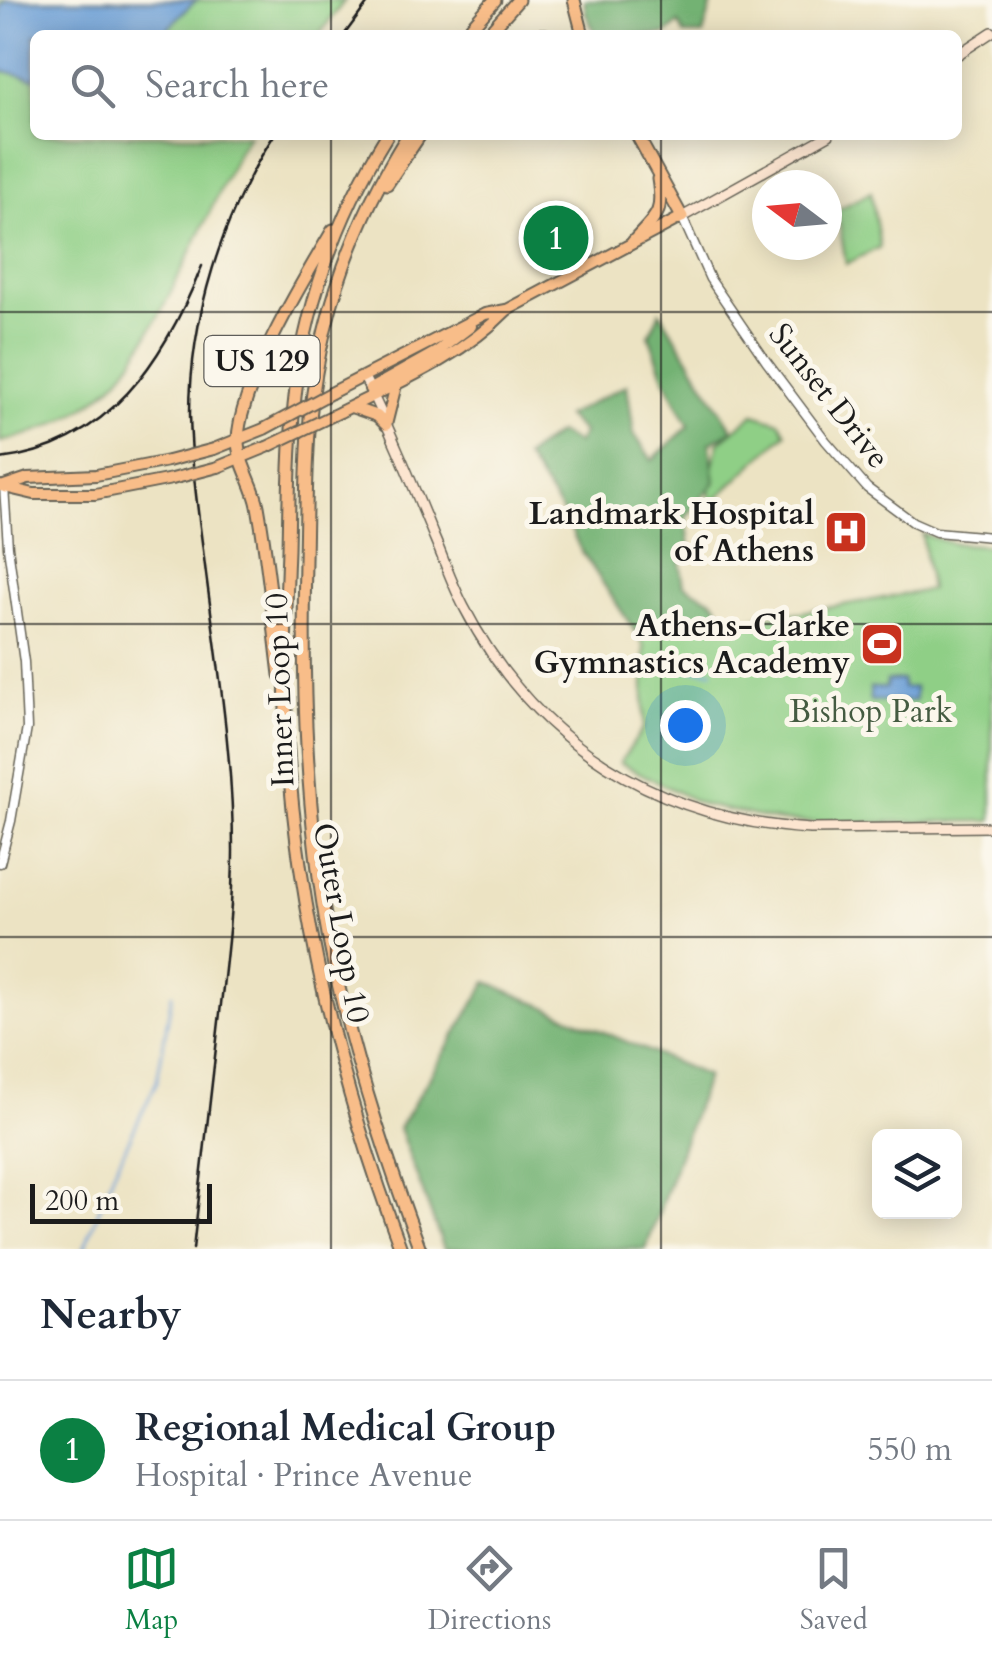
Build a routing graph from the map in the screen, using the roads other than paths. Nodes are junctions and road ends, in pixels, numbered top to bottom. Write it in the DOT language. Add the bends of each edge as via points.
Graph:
graph roads {
  1 [pos="495,0"];
  2 [pos="518,0"];
  3 [pos="574,0"];
  4 [pos="468,30"];
  5 [pos="492,30"];
  6 [pos="582,30"];
  7 [pos="992,32"];
  8 [pos="962,52"];
  9 [pos="384,140"];
  10 [pos="405,140"];
  11 [pos="417,140"];
  12 [pos="640,140"];
  13 [pos="819,140"];
  14 [pos="656,170"];
  15 [pos="354,195"];
  16 [pos="682,218"];
  17 [pos="633,242"];
  18 [pos="350,248"];
  19 [pos="507,310"];
  20 [pos="478,318"];
  21 [pos="364,377"];
  22 [pos="396,385"];
  23 [pos="372,392"];
  24 [pos="345,410"];
  25 [pos="386,425"];
  26 [pos="238,440"];
  27 [pos="242,458"];
  28 [pos="2,486"];
  29 [pos="992,537"];
  30 [pos="287,728"];
  31 [pos="992,828"];
  32 [pos="0,860"];
  33 [pos="401,1249"];
  34 [pos="420,1249"];
  1 -- 4 [label="highway"];
  2 -- 5 [label="highway"];
  3 -- 6 [label="highway"];
  7 -- 8 [label="main road"];
  9 -- 15 [label="highway, Outer Loop 10 / US 129"];
  10 -- 18 [label="highway, Inner Loop 10"];
  11 -- 18 [label="highway"];
  12 -- 14 [label="highway"];
  13 -- 16 [label="main road"];
  14 -- 16 [label="highway"];
  14 -- 17 [label="highway" via="660,210"];
  15 -- 26 [label="highway, US 129" via="268,348"];
  15 -- 30 [label="highway, Outer Loop 10" via="321,276 294,404"];
  16 -- 17 [label="highway, US 129"];
  16 -- 29 [label="street, Sunset Drive" via="735,316 867,488 936,532"];
  17 -- 19 [label="highway, US 129"];
  18 -- 34 [label="highway, Inner Loop 10" via="322,340 308,444 307,764 330,946 371,1109"];
  19 -- 20 [label="highway"];
  19 -- 22 [label="highway, US 129" via="466,344"];
  20 -- 21 [label="highway"];
  20 -- 23 [label="highway"];
  21 -- 23 [label="main road"];
  21 -- 26 [label="highway, bridge"];
  22 -- 23 [label="highway, US 129"];
  22 -- 25 [label="highway"];
  23 -- 24 [label="highway, US 129"];
  23 -- 25 [label="main road"];
  24 -- 25 [label="highway" via="370,413"];
  24 -- 27 [label="highway, US 129, bridge"];
  25 -- 31 [label="main road" via="462,604 493,659 565,737 602,764 690,808 737,820 781,827"];
  26 -- 27 [label="highway"];
  26 -- 28 [label="highway, bridge" via="96,476 28,478"];
  27 -- 28 [label="highway, US 129, bridge" via="95,494 34,494"];
  27 -- 30 [label="highway" via="258,502"];
  28 -- 32 [label="street" via="27,728"];
  30 -- 33 [label="highway, Outer Loop 10" via="319,978 354,1116"];
}
